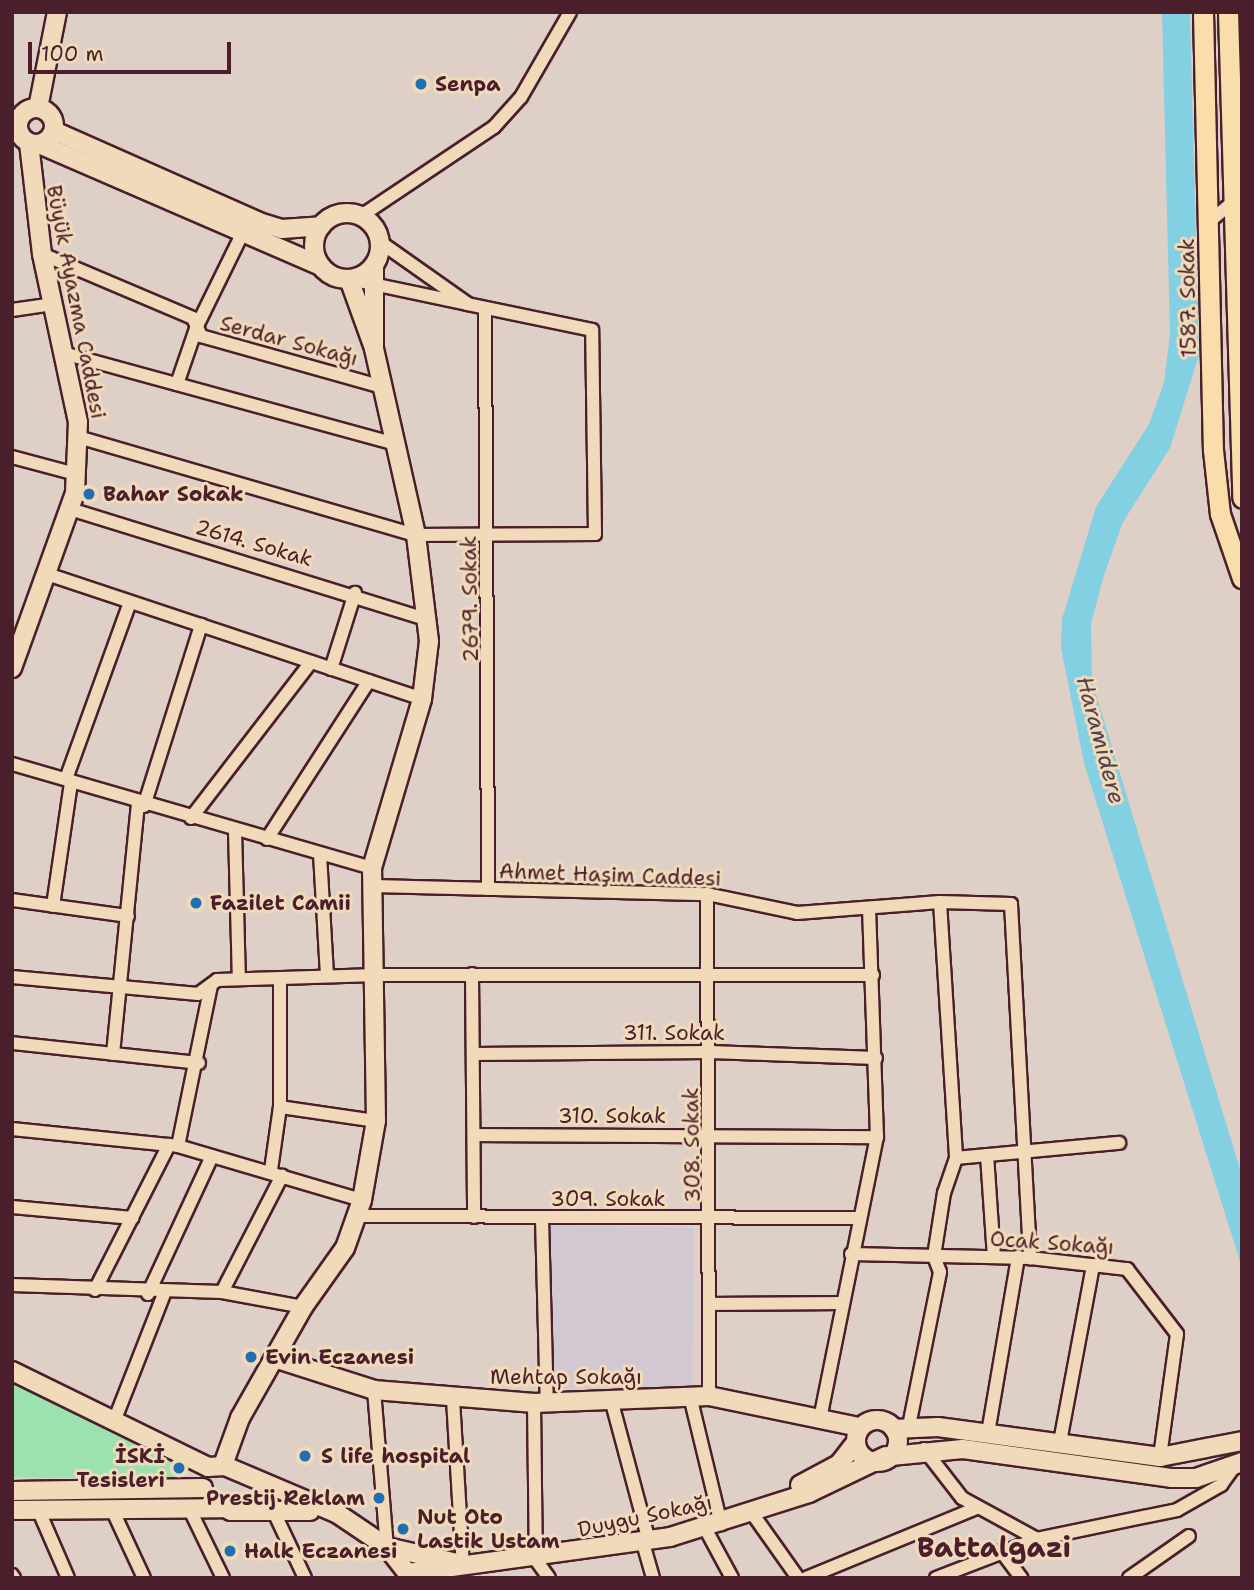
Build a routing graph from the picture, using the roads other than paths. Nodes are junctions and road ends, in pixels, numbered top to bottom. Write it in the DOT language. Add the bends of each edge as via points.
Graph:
graph roads {
  1 [pos="57,12"];
  2 [pos="570,12"];
  3 [pos="1203,12"];
  4 [pos="1228,12"];
  5 [pos="23,125"];
  6 [pos="54,131"];
  7 [pos="1206,143"];
  8 [pos="1237,155"];
  9 [pos="1242,180"];
  10 [pos="1237,206"];
  11 [pos="361,216"];
  12 [pos="1209,222"];
  13 [pos="321,226"];
  14 [pos="243,232"];
  15 [pos="380,242"];
  16 [pos="41,254"];
  17 [pos="374,265"];
  18 [pos="321,266"];
  19 [pos="1234,273"];
  20 [pos="349,279"];
  21 [pos="371,284"];
  22 [pos="1242,299"];
  23 [pos="52,304"];
  24 [pos="468,304"];
  25 [pos="485,308"];
  26 [pos="12,310"];
  27 [pos="197,326"];
  28 [pos="374,348"];
  29 [pos="63,354"];
  30 [pos="177,384"];
  31 [pos="1242,386"];
  32 [pos="383,387"];
  33 [pos="1236,410"];
  34 [pos="78,437"];
  35 [pos="395,444"];
  36 [pos="12,457"];
  37 [pos="76,474"];
  38 [pos="1242,498"];
  39 [pos="70,509"];
  40 [pos="489,534"];
  41 [pos="416,535"];
  42 [pos="50,575"];
  43 [pos="1242,578"];
  44 [pos="355,593"];
  45 [pos="131,602"];
  46 [pos="426,619"];
  47 [pos="201,625"];
  48 [pos="311,662"];
  49 [pos="12,668"];
  50 [pos="331,669"];
  51 [pos="369,681"];
  52 [pos="422,699"];
  53 [pos="12,764"];
  54 [pos="68,781"];
  55 [pos="141,805"];
  56 [pos="191,818"];
  57 [pos="235,830"];
  58 [pos="267,839"];
  59 [pos="320,854"];
  60 [pos="372,868"];
  61 [pos="373,886"];
  62 [pos="488,889"];
  63 [pos="707,894"];
  64 [pos="12,900"];
  65 [pos="940,902"];
  66 [pos="52,906"];
  67 [pos="869,909"];
  68 [pos="128,916"];
  69 [pos="708,973"];
  70 [pos="472,974"];
  71 [pos="377,975"];
  72 [pos="873,975"];
  73 [pos="327,976"];
  74 [pos="12,977"];
  75 [pos="280,978"];
  76 [pos="239,979"];
  77 [pos="211,985"];
  78 [pos="122,988"];
  79 [pos="12,1043"];
  80 [pos="710,1052"];
  81 [pos="113,1054"];
  82 [pos="473,1055"];
  83 [pos="876,1058"];
  84 [pos="199,1063"];
  85 [pos="280,1107"];
  86 [pos="376,1121"];
  87 [pos="12,1129"];
  88 [pos="474,1135"];
  89 [pos="711,1135"];
  90 [pos="877,1137"];
  91 [pos="1119,1143"];
  92 [pos="174,1146"];
  93 [pos="1021,1151"];
  94 [pos="987,1155"];
  95 [pos="212,1156"];
  96 [pos="956,1158"];
  97 [pos="276,1173"];
  98 [pos="12,1207"];
  99 [pos="360,1208"];
  100 [pos="474,1217"];
  101 [pos="132,1218"];
  102 [pos="542,1218"];
  103 [pos="859,1218"];
  104 [pos="713,1219"];
  105 [pos="850,1254"];
  106 [pos="934,1256"];
  107 [pos="994,1257"];
  108 [pos="1024,1258"];
  109 [pos="1093,1265"];
  110 [pos="12,1285"];
  111 [pos="95,1290"];
  112 [pos="222,1292"];
  113 [pos="148,1294"];
  114 [pos="164,1294"];
  115 [pos="843,1303"];
  116 [pos="710,1304"];
  117 [pos="303,1307"];
  118 [pos="274,1359"];
  119 [pos="12,1371"];
  120 [pos="374,1390"];
  121 [pos="690,1396"];
  122 [pos="709,1396"];
  123 [pos="453,1399"];
  124 [pos="612,1403"];
  125 [pos="541,1404"];
  126 [pos="821,1414"];
  127 [pos="115,1419"];
  128 [pos="859,1427"];
  129 [pos="902,1427"];
  130 [pos="988,1433"];
  131 [pos="1242,1441"];
  132 [pos="1060,1442"];
  133 [pos="853,1446"];
  134 [pos="924,1450"];
  135 [pos="889,1456"];
  136 [pos="1160,1457"];
  137 [pos="1238,1464"];
  138 [pos="215,1466"];
  139 [pos="252,1481"];
  140 [pos="203,1488"];
  141 [pos="12,1491"];
  142 [pos="111,1507"];
  143 [pos="189,1508"];
  144 [pos="221,1508"];
  145 [pos="250,1508"];
  146 [pos="977,1508"];
  147 [pos="38,1509"];
  148 [pos="12,1510"];
  149 [pos="273,1510"];
  150 [pos="752,1513"];
  151 [pos="338,1514"];
  152 [pos="713,1526"];
  153 [pos="1189,1536"];
  154 [pos="1037,1539"];
  155 [pos="646,1542"];
  156 [pos="387,1547"];
  157 [pos="1002,1551"];
  158 [pos="536,1560"];
  159 [pos="465,1570"];
  160 [pos="414,1576"];
  161 [pos="940,1577"];
  162 [pos="68,1578"];
  163 [pos="144,1578"];
  164 [pos="223,1578"];
  165 [pos="305,1578"];
  166 [pos="549,1578"];
  167 [pos="653,1578"];
  168 [pos="732,1578"];
  169 [pos="798,1578"];
  170 [pos="806,1578"];
  171 [pos="1021,1578"];
  172 [pos="1129,1578"];
  1 -- 5 [label="street, Büyük Ayazma Caddesi"];
  2 -- 11 [label="street" via="521,97 494,127"];
  3 -- 7 [label="main road, 1587. Sokak"];
  4 -- 8 [label="main road"];
  5 -- 6 [label="street"];
  5 -- 6 [label="street" via="52,116"];
  5 -- 14 [label="street"];
  5 -- 16 [label="street, Büyük Ayazma Caddesi"];
  6 -- 13 [label="street" via="259,222 282,229"];
  7 -- 8 [label="street"];
  7 -- 12 [label="main road, 1587. Sokak"];
  8 -- 10 [label="main road"];
  9 -- 10 [label="street"];
  10 -- 12 [label="street"];
  10 -- 19 [label="main road"];
  11 -- 13 [label="street" via="339,214"];
  11 -- 15 [label="street"];
  12 -- 43 [label="main road, 1587. Sokak" via="1216,486"];
  13 -- 18 [label="street" via="314,246"];
  14 -- 18 [label="street"];
  14 -- 27 [label="street"];
  15 -- 17 [label="street"];
  15 -- 24 [label="street"];
  16 -- 23 [label="street, Büyük Ayazma Caddesi"];
  16 -- 27 [label="street, Serdar Sokağı" via="193,318"];
  17 -- 20 [label="street"];
  17 -- 21 [label="street"];
  18 -- 20 [label="street"];
  19 -- 22 [label="street"];
  19 -- 33 [label="main road"];
  20 -- 21 [label="street"];
  20 -- 28 [label="street"];
  21 -- 24 [label="street"];
  21 -- 28 [label="street"];
  23 -- 26 [label="street"];
  23 -- 29 [label="street, Büyük Ayazma Caddesi"];
  24 -- 25 [label="street"];
  25 -- 40 [label="street, 2679. Sokak"];
  25 -- 40 [label="street" via="592,330 594,534"];
  27 -- 30 [label="street"];
  27 -- 32 [label="street, Serdar Sokağı" via="201,336"];
  28 -- 32 [label="street"];
  29 -- 30 [label="street"];
  29 -- 34 [label="street, Büyük Ayazma Caddesi"];
  30 -- 35 [label="street"];
  31 -- 33 [label="street"];
  32 -- 35 [label="street"];
  33 -- 38 [label="main road"];
  34 -- 37 [label="street, Büyük Ayazma Caddesi"];
  34 -- 41 [label="street"];
  35 -- 41 [label="street"];
  36 -- 37 [label="street"];
  37 -- 39 [label="street, Büyük Ayazma Caddesi"];
  39 -- 42 [label="street, Büyük Ayazma Caddesi"];
  39 -- 44 [label="street, 2614. Sokak"];
  40 -- 41 [label="street"];
  40 -- 62 [label="street, 2679. Sokak"];
  41 -- 46 [label="street"];
  42 -- 45 [label="street"];
  42 -- 49 [label="street, Büyük Ayazma Caddesi"];
  44 -- 46 [label="street, 2614. Sokak"];
  44 -- 50 [label="street"];
  45 -- 47 [label="street"];
  45 -- 54 [label="street"];
  46 -- 52 [label="street"];
  47 -- 48 [label="street"];
  47 -- 55 [label="street"];
  48 -- 50 [label="street"];
  48 -- 56 [label="street"];
  50 -- 51 [label="street"];
  51 -- 52 [label="street"];
  51 -- 58 [label="street"];
  52 -- 60 [label="street"];
  53 -- 54 [label="street"];
  54 -- 55 [label="street"];
  54 -- 66 [label="street"];
  55 -- 56 [label="street"];
  55 -- 68 [label="street"];
  56 -- 57 [label="street"];
  57 -- 58 [label="street"];
  57 -- 76 [label="street"];
  58 -- 59 [label="street"];
  59 -- 60 [label="street"];
  59 -- 73 [label="street"];
  60 -- 61 [label="street"];
  61 -- 62 [label="street, Ahmet Haşim Caddesi"];
  61 -- 71 [label="street"];
  62 -- 63 [label="street, Ahmet Haşim Caddesi"];
  63 -- 67 [label="street, Ahmet Haşim Caddesi" via="797,913"];
  63 -- 69 [label="street, 308. Sokak"];
  64 -- 66 [label="street"];
  65 -- 67 [label="street, Ahmet Haşim Caddesi"];
  65 -- 93 [label="street, Ahmet Haşim Caddesi" via="1011,904"];
  65 -- 96 [label="street"];
  66 -- 68 [label="street"];
  67 -- 72 [label="street"];
  68 -- 78 [label="street"];
  69 -- 70 [label="street"];
  69 -- 72 [label="street"];
  69 -- 80 [label="street, 308. Sokak"];
  70 -- 71 [label="street"];
  70 -- 82 [label="street"];
  71 -- 73 [label="street"];
  71 -- 86 [label="street"];
  72 -- 83 [label="street"];
  73 -- 75 [label="street"];
  74 -- 78 [label="street"];
  75 -- 76 [label="street"];
  75 -- 85 [label="street"];
  76 -- 77 [label="street"];
  77 -- 78 [label="street" via="198,995"];
  77 -- 84 [label="street"];
  78 -- 81 [label="street"];
  79 -- 81 [label="street"];
  80 -- 82 [label="street, 311. Sokak"];
  80 -- 83 [label="street, 311. Sokak"];
  80 -- 89 [label="street, 308. Sokak"];
  81 -- 84 [label="street"];
  82 -- 88 [label="street"];
  83 -- 90 [label="street"];
  84 -- 92 [label="street"];
  85 -- 86 [label="street"];
  85 -- 97 [label="street"];
  86 -- 99 [label="street"];
  87 -- 92 [label="street, 309. Sokak"];
  88 -- 89 [label="street, 310. Sokak"];
  88 -- 100 [label="street"];
  89 -- 90 [label="street, 310. Sokak"];
  89 -- 104 [label="street, 308. Sokak"];
  90 -- 103 [label="street"];
  91 -- 93 [label="street"];
  92 -- 95 [label="street, 309. Sokak"];
  92 -- 101 [label="street"];
  93 -- 94 [label="street"];
  93 -- 108 [label="street"];
  94 -- 96 [label="street"];
  94 -- 107 [label="street"];
  95 -- 97 [label="street, 309. Sokak"];
  95 -- 113 [label="street"];
  96 -- 106 [label="street"];
  97 -- 99 [label="street, 309. Sokak"];
  97 -- 112 [label="street"];
  98 -- 101 [label="street"];
  99 -- 100 [label="street, 309. Sokak"];
  99 -- 117 [label="street" via="345,1248"];
  100 -- 102 [label="street, 309. Sokak"];
  101 -- 111 [label="street"];
  102 -- 104 [label="street, 309. Sokak"];
  102 -- 125 [label="street"];
  103 -- 104 [label="street, 309. Sokak"];
  103 -- 105 [label="street"];
  104 -- 116 [label="street, 308. Sokak"];
  105 -- 106 [label="street, Ocak Sokağı"];
  105 -- 115 [label="street"];
  106 -- 107 [label="street, Ocak Sokağı"];
  106 -- 129 [label="street" via="940,1272"];
  107 -- 108 [label="street, Ocak Sokağı"];
  108 -- 109 [label="street, Ocak Sokağı"];
  108 -- 130 [label="street"];
  109 -- 132 [label="street"];
  109 -- 136 [label="street, Ocak Sokağı" via="1127,1269 1177,1334"];
  110 -- 111 [label="street"];
  111 -- 113 [label="street"];
  112 -- 114 [label="street"];
  112 -- 117 [label="street"];
  113 -- 114 [label="street"];
  114 -- 127 [label="street"];
  115 -- 116 [label="street"];
  115 -- 126 [label="street"];
  116 -- 122 [label="street, 308. Sokak"];
  117 -- 118 [label="street"];
  118 -- 120 [label="street, Mehtap Sokağı"];
  118 -- 138 [label="street"];
  119 -- 127 [label="street"];
  120 -- 123 [label="street, Mehtap Sokağı"];
  120 -- 156 [label="street"];
  121 -- 122 [label="street, Mehtap Sokağı"];
  121 -- 124 [label="street, Mehtap Sokağı"];
  121 -- 152 [label="street"];
  122 -- 126 [label="street, Mehtap Sokağı"];
  123 -- 125 [label="street, Mehtap Sokağı"];
  123 -- 159 [label="street"];
  124 -- 125 [label="street, Mehtap Sokağı"];
  124 -- 155 [label="street"];
  125 -- 158 [label="street"];
  126 -- 128 [label="street, Mehtap Sokağı"];
  127 -- 138 [label="street"];
  128 -- 129 [label="street" via="873,1423"];
  128 -- 133 [label="street"];
  129 -- 130 [label="street"];
  129 -- 135 [label="street" via="902,1439"];
  130 -- 132 [label="street"];
  131 -- 136 [label="street"];
  132 -- 136 [label="street"];
  133 -- 135 [label="street" via="867,1457"];
  133 -- 150 [label="street" via="831,1470"];
  134 -- 135 [label="street"];
  134 -- 137 [label="street" via="997,1453 1171,1478"];
  134 -- 146 [label="street" via="945,1483"];
  135 -- 150 [label="street"];
  137 -- 154 [label="street" via="1221,1485 1177,1510"];
  138 -- 139 [label="street"];
  138 -- 140 [label="street"];
  139 -- 145 [label="street" via="257,1494"];
  139 -- 151 [label="street"];
  140 -- 141 [label="street"];
  140 -- 144 [label="street"];
  142 -- 143 [label="street"];
  142 -- 147 [label="street"];
  142 -- 163 [label="street"];
  143 -- 144 [label="street"];
  143 -- 164 [label="street"];
  144 -- 145 [label="street"];
  145 -- 149 [label="street"];
  146 -- 154 [label="street"];
  146 -- 170 [label="street"];
  147 -- 148 [label="street"];
  147 -- 162 [label="street"];
  149 -- 151 [label="street"];
  149 -- 165 [label="street"];
  150 -- 152 [label="street, Duygu Sokağı"];
  150 -- 169 [label="street"];
  151 -- 156 [label="street"];
  152 -- 155 [label="street, Duygu Sokağı"];
  152 -- 168 [label="street"];
  153 -- 172 [label="street"];
  154 -- 157 [label="street"];
  155 -- 158 [label="street, Duygu Sokağı"];
  155 -- 167 [label="street"];
  156 -- 159 [label="street" via="433,1553"];
  156 -- 160 [label="street"];
  157 -- 161 [label="street"];
  157 -- 171 [label="street"];
  158 -- 159 [label="street, Duygu Sokağı"];
  158 -- 166 [label="street"];
  159 -- 160 [label="street, Duygu Sokağı"];
}
